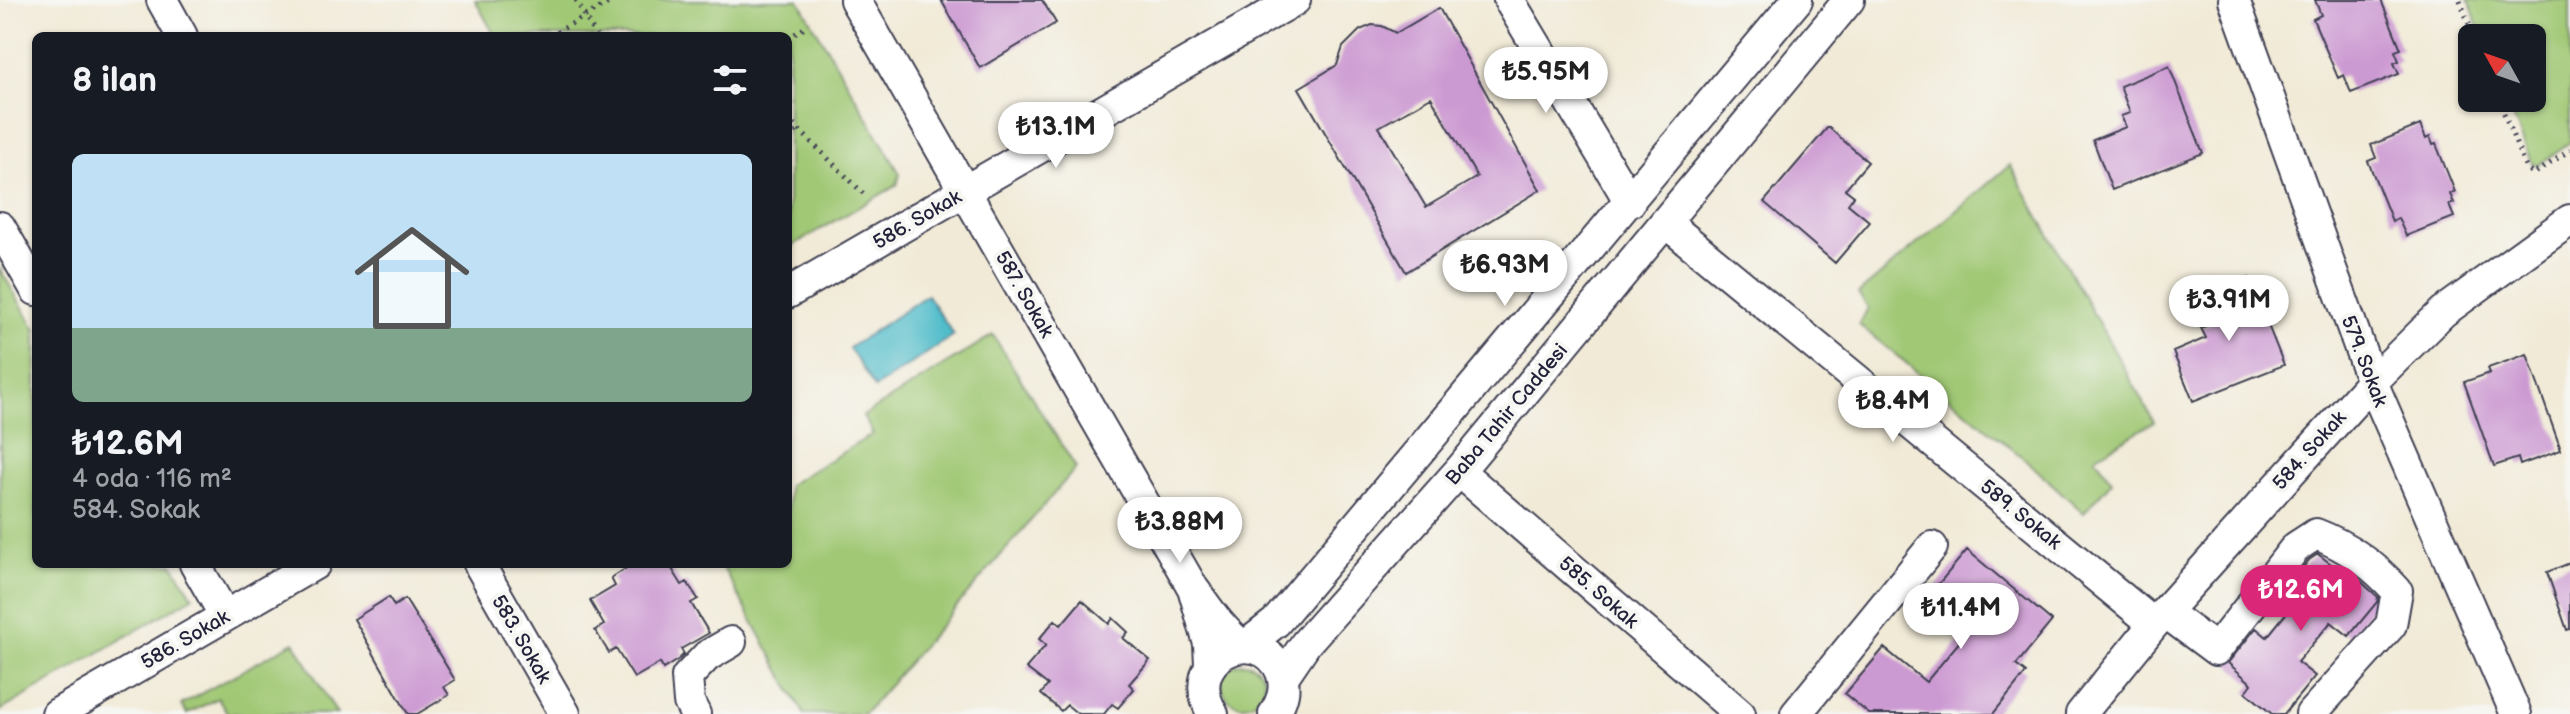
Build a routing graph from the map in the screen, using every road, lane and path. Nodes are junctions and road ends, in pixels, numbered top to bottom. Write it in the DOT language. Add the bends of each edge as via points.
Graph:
graph roads {
  1 [pos="162,0"];
  2 [pos="576,0"];
  3 [pos="614,0"];
  4 [pos="855,0"];
  5 [pos="1295,0"];
  6 [pos="1509,0"];
  7 [pos="1797,0"];
  8 [pos="1849,0"];
  9 [pos="2234,0"];
  10 [pos="2460,0"];
  11 [pos="585,17"];
  12 [pos="2469,24"];
  13 [pos="806,27"];
  14 [pos="180,32"];
  15 [pos="557,32"];
  16 [pos="594,32"];
  17 [pos="792,36"];
  18 [pos="2504,112"];
  19 [pos="792,123"];
  20 [pos="799,130"];
  21 [pos="792,134"];
  22 [pos="2570,150"];
  23 [pos="966,191"];
  24 [pos="866,196"];
  25 [pos="1630,202"];
  26 [pos="2570,220"];
  27 [pos="1665,222"];
  28 [pos="0,227"];
  29 [pos="32,283"];
  30 [pos="792,291"];
  31 [pos="2372,382"];
  32 [pos="1459,471"];
  33 [pos="1932,547"];
  34 [pos="197,568"];
  35 [pos="308,568"];
  36 [pos="481,568"];
  37 [pos="1193,588"];
  38 [pos="225,616"];
  39 [pos="2160,618"];
  40 [pos="731,642"];
  41 [pos="1244,647"];
  42 [pos="1205,696"];
  43 [pos="1280,702"];
  44 [pos="57,714"];
  45 [pos="565,714"];
  46 [pos="695,714"];
  47 [pos="1740,714"];
  48 [pos="1796,714"];
  49 [pos="2081,714"];
  50 [pos="2311,714"];
  51 [pos="2516,714"];
  1 -- 14 [label="street"];
  2 -- 11 [label="path"];
  3 -- 11 [label="path"];
  4 -- 23 [label="street, 587. Sokak"];
  5 -- 23 [label="street, 586. Sokak"];
  6 -- 25 [label="street"];
  7 -- 25 [label="street, Baba Tahir Caddesi"];
  8 -- 27 [label="street, Baba Tahir Caddesi"];
  9 -- 31 [label="street, 579. Sokak"];
  10 -- 12 [label="path"];
  11 -- 15 [label="path"];
  11 -- 16 [label="path"];
  13 -- 17 [label="path"];
  18 -- 22 [label="path" via="2522,159 2534,174"];
  19 -- 20 [label="path"];
  20 -- 21 [label="path"];
  20 -- 24 [label="path"];
  23 -- 30 [label="street, 586. Sokak"];
  23 -- 37 [label="street, 587. Sokak"];
  25 -- 41 [label="street, Baba Tahir Caddesi" via="1276,622"];
  26 -- 31 [label="street, 584. Sokak" via="2443,312"];
  27 -- 32 [label="street, Baba Tahir Caddesi"];
  27 -- 39 [label="street, 589. Sokak"];
  28 -- 29 [label="street"];
  31 -- 39 [label="street, 584. Sokak"];
  31 -- 51 [label="street, 579. Sokak"];
  32 -- 43 [label="street, Baba Tahir Caddesi" via="1306,643"];
  32 -- 47 [label="street, 585. Sokak"];
  33 -- 48 [label="street"];
  34 -- 38 [label="street"];
  35 -- 38 [label="street, 586. Sokak"];
  36 -- 45 [label="street, 583. Sokak"];
  37 -- 41 [label="street"];
  37 -- 42 [label="street" via="1209,644"];
  38 -- 44 [label="street, 586. Sokak"];
  39 -- 49 [label="street, 584. Sokak"];
  39 -- 50 [label="street, 589. Sokak" via="2216,650 2296,547 2316,534 2337,542 2397,591 2391,625"];
  40 -- 46 [label="street" via="687,677"];
  41 -- 42 [label="street, Baba Tahir Caddesi" via="1220,655"];
  41 -- 43 [label="street" via="1257,649 1277,665"];
}
